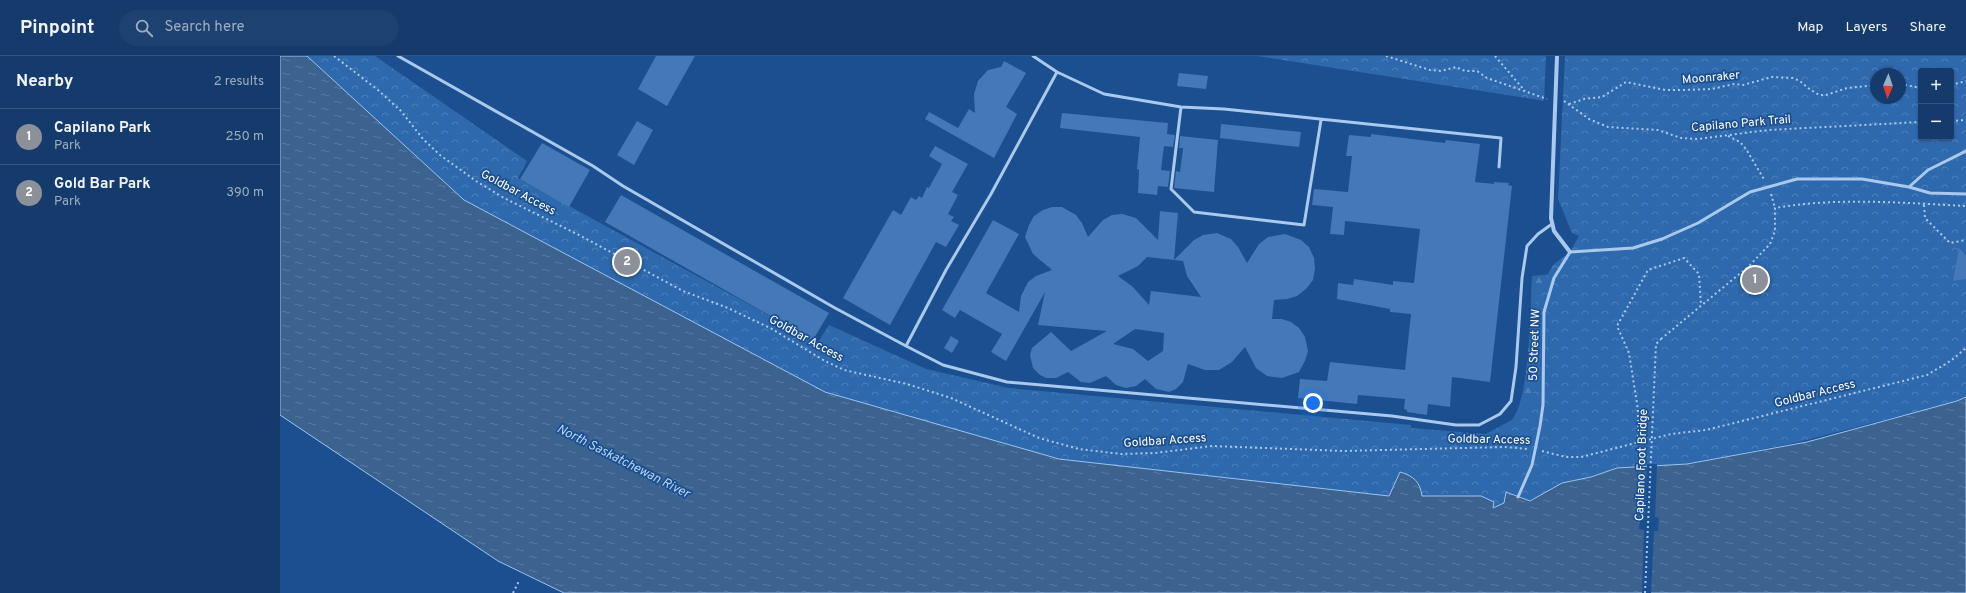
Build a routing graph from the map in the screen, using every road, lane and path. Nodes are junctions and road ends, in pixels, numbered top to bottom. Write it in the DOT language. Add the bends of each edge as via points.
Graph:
graph roads {
  1 [pos="334,56"];
  2 [pos="398,56"];
  3 [pos="1034,56"];
  4 [pos="1386,56"];
  5 [pos="1495,56"];
  6 [pos="1557,56"];
  7 [pos="1057,72"];
  8 [pos="1966,81"];
  9 [pos="1954,84"];
  10 [pos="1906,85"];
  11 [pos="1870,86"];
  12 [pos="1918,87"];
  13 [pos="1526,92"];
  14 [pos="1544,99"];
  15 [pos="1569,104"];
  16 [pos="1181,107"];
  17 [pos="1321,120"];
  18 [pos="1966,120"];
  19 [pos="1954,121"];
  20 [pos="1918,122"];
  21 [pos="1727,136"];
  22 [pos="1966,151"];
  23 [pos="1499,166"];
  24 [pos="1769,187"];
  25 [pos="1909,187"];
  26 [pos="1966,194"];
  27 [pos="1924,204"];
  28 [pos="1966,206"];
  29 [pos="1775,208"];
  30 [pos="1552,224"];
  31 [pos="1966,240"];
  32 [pos="1570,252"];
  33 [pos="1701,305"];
  34 [pos="906,346"];
  35 [pos="1966,348"];
  36 [pos="1638,442"];
  37 [pos="1537,449"];
  38 [pos="1518,497"];
  39 [pos="519,581"];
  40 [pos="513,593"];
  41 [pos="1645,593"];
  1 -- 37 [label="path, Goldbar Access" via="401,111 423,139 440,155 504,198 683,291 728,308 772,329 844,370 907,384 951,398 1039,438 1079,449 1121,454 1212,446 1344,452 1505,447"];
  2 -- 34 [label="lane" via="593,166 623,186 835,308"];
  3 -- 7 [label="lane"];
  4 -- 13 [label="path" via="1430,70 1441,71 1456,67 1466,71 1477,71 1487,78"];
  5 -- 13 [label="path"];
  6 -- 30 [label="street" via="1550,206"];
  7 -- 16 [label="lane" via="1104,94"];
  7 -- 34 [label="lane"];
  8 -- 9 [label="path"];
  10 -- 12 [label="path"];
  11 -- 15 [label="path, Moonraker" via="1819,95 1800,80 1793,78 1772,77 1744,85 1683,90 1666,90 1626,82 1602,97"];
  13 -- 14 [label="path"];
  15 -- 21 [label="path, Capilano Park Trail" via="1589,119 1608,127 1658,130 1681,138"];
  16 -- 17 [label="lane"];
  16 -- 17 [label="lane" via="1171,189 1194,212 1304,225"];
  17 -- 23 [label="lane" via="1501,138"];
  18 -- 19 [label="path"];
  20 -- 21 [label="path, Capilano Park Trail" via="1768,130"];
  21 -- 24 [label="path" via="1740,142 1746,149"];
  22 -- 25 [label="lane" via="1928,170"];
  24 -- 25 [label="lane" via="1797,179 1862,179"];
  24 -- 29 [label="path"];
  24 -- 32 [label="lane" via="1750,192 1698,223 1662,239 1633,248"];
  25 -- 26 [label="lane" via="1930,193"];
  27 -- 28 [label="path"];
  27 -- 29 [label="path" via="1800,203"];
  27 -- 31 [label="path" via="1926,218 1950,243"];
  29 -- 33 [label="path" via="1776,231 1770,244 1749,266"];
  30 -- 32 [label="street" via="1554,231"];
  30 -- 34 [label="lane" via="1527,246 1511,401 1500,414 1479,425 1456,425 1384,415 1007,382 943,365"];
  32 -- 37 [label="lane, 50 Street NW" via="1554,278 1544,312 1543,405"];
  33 -- 36 [label="path" via="1699,274 1684,258 1648,270 1617,326 1630,353 1638,410"];
  33 -- 41 [label="path, Capilano Foot Bridge, bridge" via="1656,344"];
  35 -- 36 [label="path, Goldbar Access" via="1952,360 1927,374 1706,430 1671,434"];
  36 -- 37 [label="path, Goldbar Access" via="1581,457 1566,457"];
  37 -- 38 [label="lane, 50 Street NW"];
  39 -- 40 [label="path"];
}
